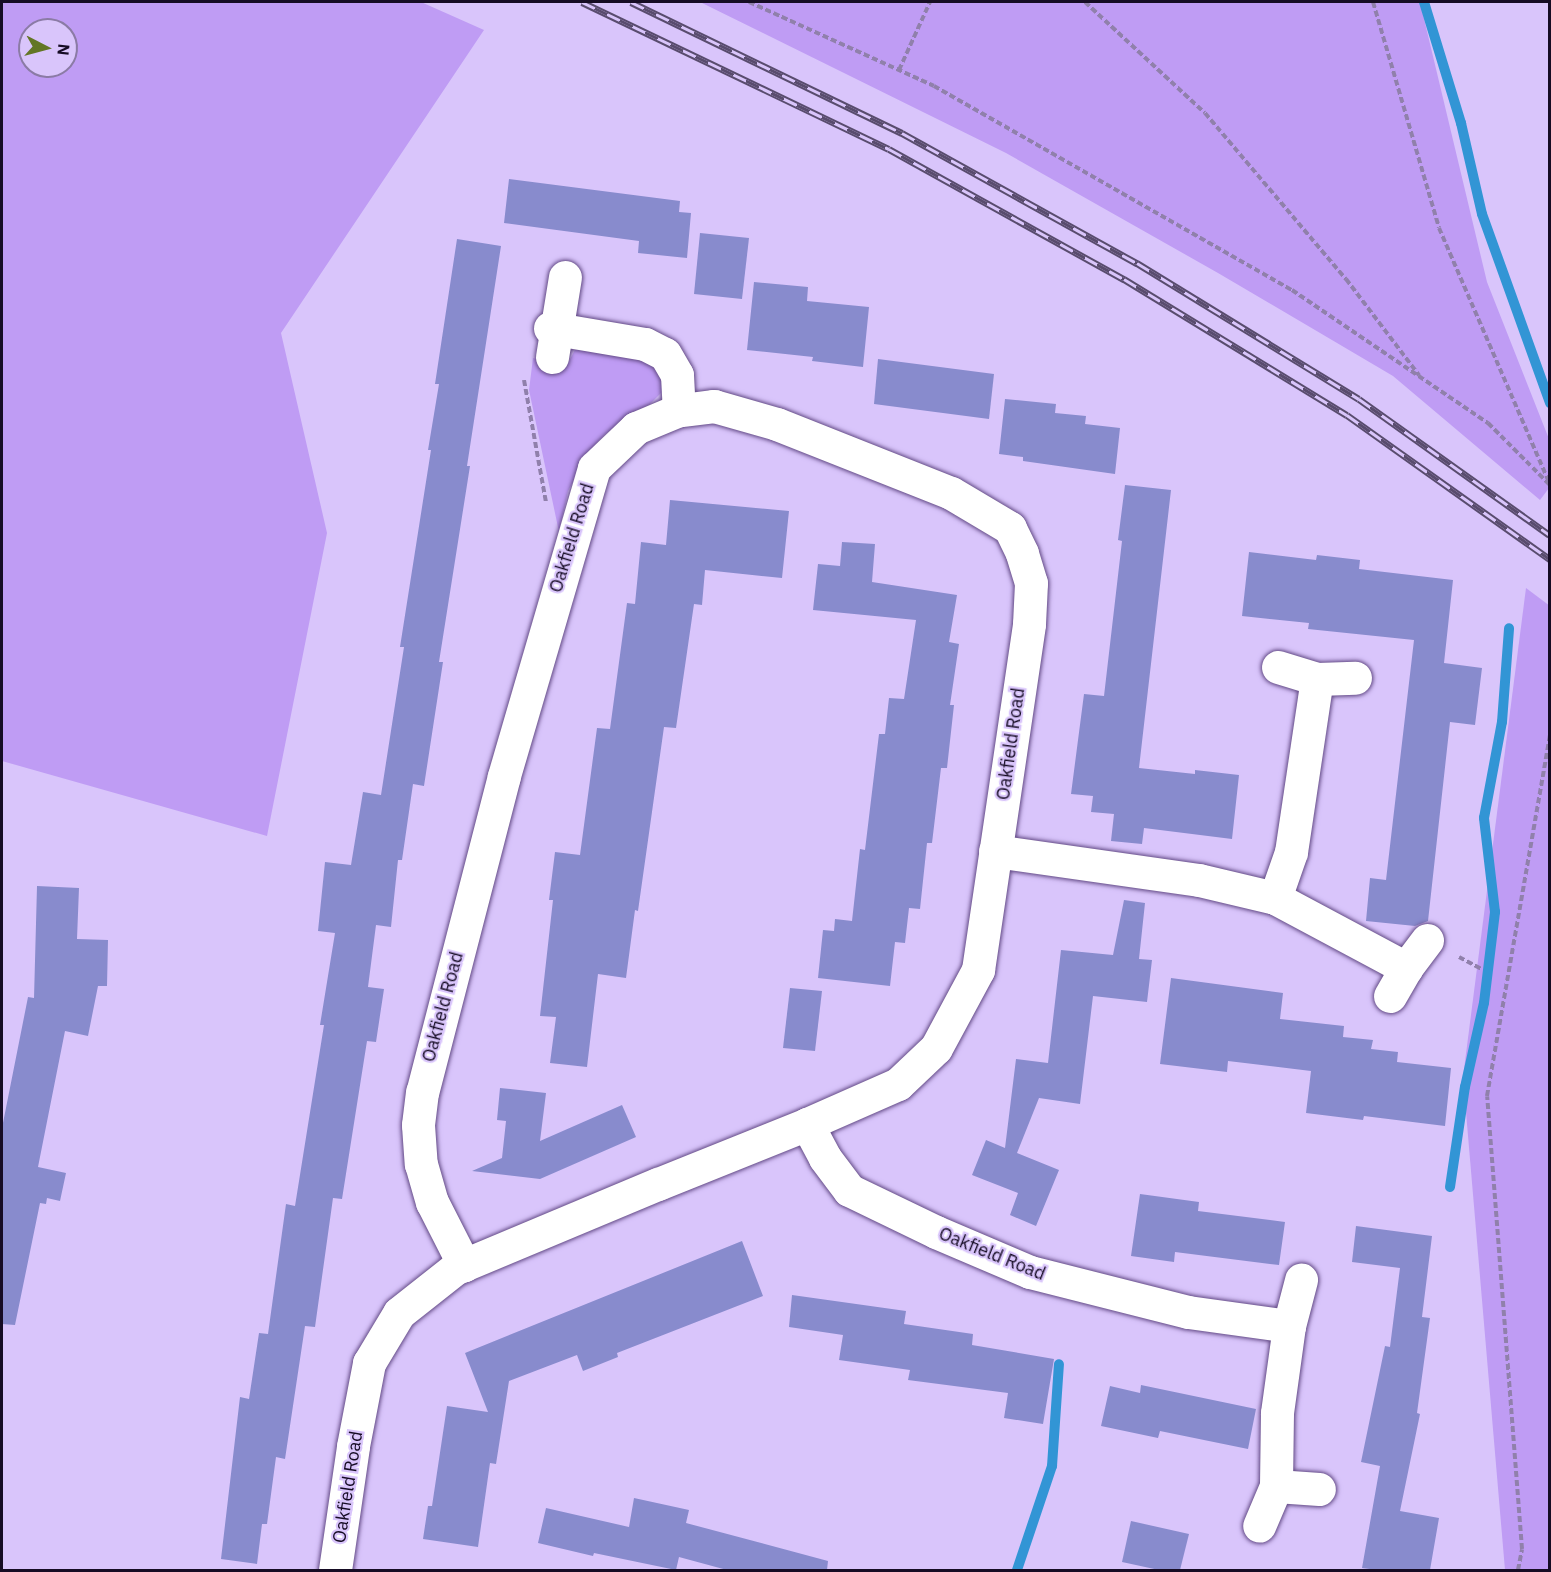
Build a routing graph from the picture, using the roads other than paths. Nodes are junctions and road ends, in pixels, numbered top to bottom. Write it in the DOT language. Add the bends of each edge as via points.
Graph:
graph roads {
  1 [pos="565,277"];
  2 [pos="679,410"];
  3 [pos="1278,667"];
  4 [pos="1356,678"];
  5 [pos="1317,679"];
  6 [pos="995,851"];
  7 [pos="1275,898"];
  8 [pos="1427,940"];
  9 [pos="807,1124"];
  10 [pos="464,1265"];
  11 [pos="1301,1280"];
  12 [pos="1289,1326"];
  13 [pos="1276,1486"];
  14 [pos="1319,1489"];
  15 [pos="1259,1526"];
  16 [pos="335,1570"];
  1 -- 2 [label="street" via="553,338 645,344 665,354 677,375"];
  2 -- 6 [label="street, Oakfield Road" via="714,406 777,424 951,493 1010,528 1031,583 1029,624"];
  2 -- 10 [label="street, Oakfield Road" via="636,428 594,468 542,640 431,1050 418,1125 421,1164 432,1202"];
  3 -- 5 [label="street"];
  4 -- 5 [label="street"];
  5 -- 7 [label="street" via="1291,852"];
  6 -- 7 [label="street" via="1199,880"];
  6 -- 9 [label="street, Oakfield Road" via="978,970 936,1048 898,1084"];
  7 -- 8 [label="street" via="1398,982"];
  9 -- 10 [label="street, Oakfield Road"];
  9 -- 12 [label="street, Oakfield Road" via="825,1158 849,1190 1030,1272 1188,1312"];
  10 -- 16 [label="street, Oakfield Road" via="399,1313 369,1363"];
  11 -- 12 [label="street"];
  12 -- 13 [label="street" via="1277,1413"];
  13 -- 14 [label="street"];
  13 -- 15 [label="street"];
}
